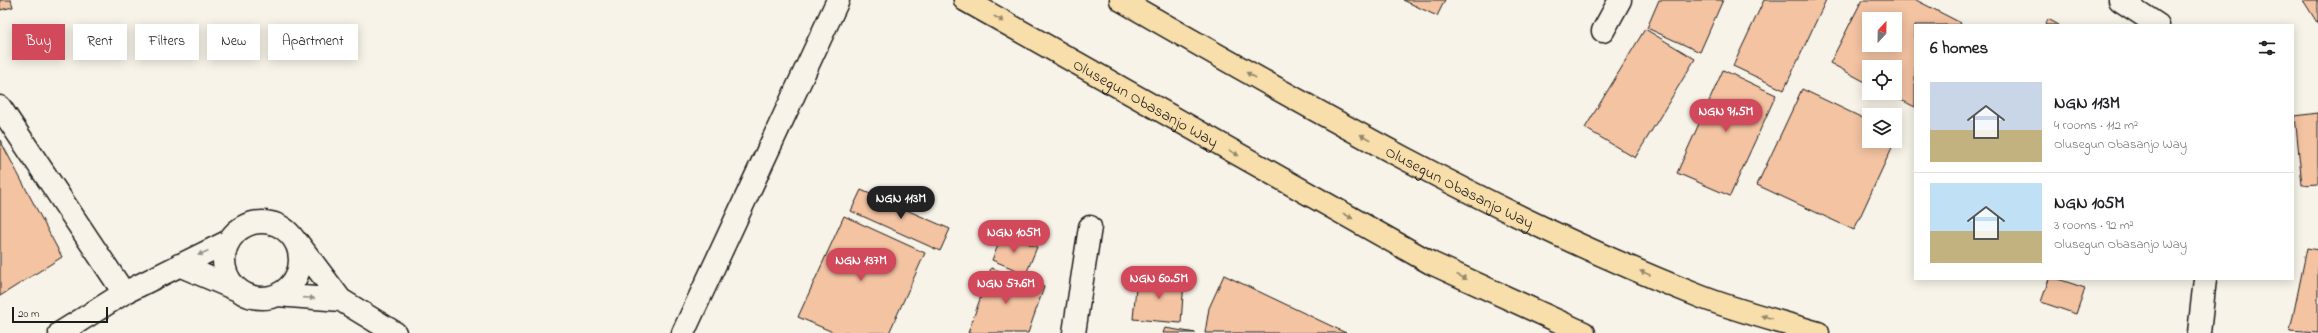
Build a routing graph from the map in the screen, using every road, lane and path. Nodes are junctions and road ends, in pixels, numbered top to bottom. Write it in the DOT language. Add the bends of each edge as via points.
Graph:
graph roads {
  1 [pos="838,0"];
  2 [pos="965,0"];
  3 [pos="1121,0"];
  4 [pos="1620,0"];
  5 [pos="2120,0"];
  6 [pos="2156,24"];
  7 [pos="1603,31"];
  8 [pos="0,107"];
  9 [pos="1090,227"];
  10 [pos="295,239"];
  11 [pos="228,242"];
  12 [pos="178,265"];
  13 [pos="2205,280"];
  14 [pos="238,290"];
  15 [pos="124,292"];
  16 [pos="277,295"];
  17 [pos="341,300"];
  18 [pos="60,333"];
  19 [pos="395,333"];
  20 [pos="683,333"];
  21 [pos="1074,333"];
  22 [pos="1584,333"];
  23 [pos="1818,333"];
  24 [pos="2199,333"];
  1 -- 20 [label="street"];
  2 -- 22 [label="main road, Olusegun Obasanjo Way, one-way" via="1431,263"];
  23 -- 3 [label="main road, Olusegun Obasanjo Way, one-way" via="1701,297 1524,220 1296,100"];
  4 -- 7 [label="street"];
  5 -- 6 [label="street"];
  8 -- 15 [label="street"];
  9 -- 21 [label="street"];
  10 -- 11 [label="street" via="286,229 274,223 260,221 247,224 236,231"];
  10 -- 16 [label="street" via="300,251 299,271 288,288"];
  10 -- 17 [label="street"];
  11 -- 12 [label="street, one-way"];
  11 -- 14 [label="street" via="223,255 224,268 229,280"];
  12 -- 14 [label="street"];
  12 -- 15 [label="street"];
  13 -- 24 [label="street"];
  14 -- 16 [label="street" via="264,298"];
  15 -- 18 [label="street"];
  16 -- 17 [label="street, one-way"];
  17 -- 19 [label="street"];
}
